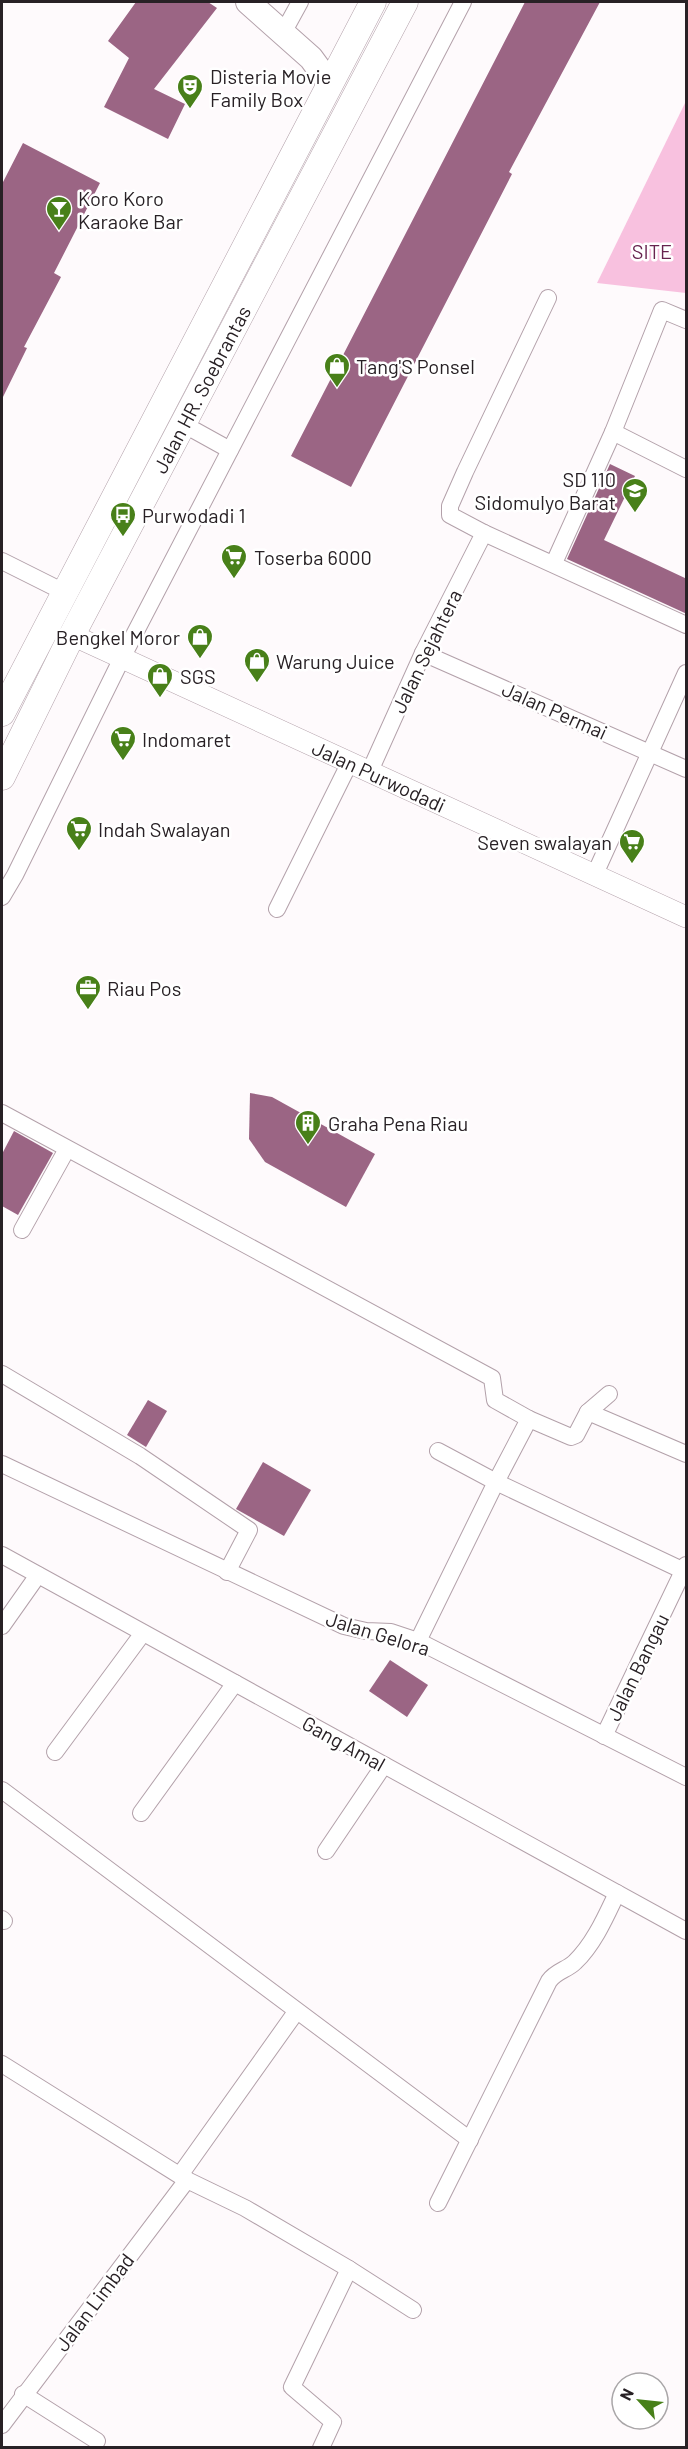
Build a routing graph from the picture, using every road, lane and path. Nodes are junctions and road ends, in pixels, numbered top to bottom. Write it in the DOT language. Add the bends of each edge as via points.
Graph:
graph roads {
  1 [pos="248,2"];
  2 [pos="300,2"];
  3 [pos="372,2"];
  4 [pos="405,2"];
  5 [pos="464,2"];
  6 [pos="283,33"];
  7 [pos="330,84"];
  8 [pos="548,298"];
  9 [pos="687,320"];
  10 [pos="183,424"];
  11 [pos="612,432"];
  12 [pos="231,450"];
  13 [pos="687,469"];
  14 [pos="484,532"];
  15 [pos="2,561"];
  16 [pos="554,563"];
  17 [pos="64,592"];
  18 [pos="687,625"];
  19 [pos="72,635"];
  20 [pos="423,653"];
  21 [pos="122,658"];
  22 [pos="687,673"];
  23 [pos="2,713"];
  24 [pos="651,752"];
  25 [pos="350,762"];
  26 [pos="687,769"];
  27 [pos="370,771"];
  28 [pos="2,777"];
  29 [pos="595,874"];
  30 [pos="6,878"];
  31 [pos="2,897"];
  32 [pos="277,909"];
  33 [pos="687,916"];
  34 [pos="2,1113"];
  35 [pos="67,1149"];
  36 [pos="22,1230"];
  37 [pos="2,1374"];
  38 [pos="609,1394"];
  39 [pos="588,1412"];
  40 [pos="529,1419"];
  41 [pos="438,1451"];
  42 [pos="687,1454"];
  43 [pos="2,1464"];
  44 [pos="496,1482"];
  45 [pos="2,1555"];
  46 [pos="685,1568"];
  47 [pos="227,1572"];
  48 [pos="38,1575"];
  49 [pos="2,1626"];
  50 [pos="143,1633"];
  51 [pos="418,1641"];
  52 [pos="235,1683"];
  53 [pos="604,1736"];
  54 [pos="55,1752"];
  55 [pos="384,1765"];
  56 [pos="687,1777"];
  57 [pos="2,1790"];
  58 [pos="141,1813"];
  59 [pos="326,1851"];
  60 [pos="617,1893"];
  61 [pos="687,1931"];
  62 [pos="296,2012"];
  63 [pos="2,2064"];
  64 [pos="470,2140"];
  65 [pos="183,2178"];
  66 [pos="438,2203"];
  67 [pos="349,2269"];
  68 [pos="413,2310"];
  69 [pos="23,2394"];
  70 [pos="2,2425"];
  71 [pos="97,2440"];
  72 [pos="321,2448"];
  1 -- 6 [label="main road"];
  2 -- 6 [label="street"];
  3 -- 7 [label="main road, Jalan HR. Soebrantas"];
  4 -- 10 [label="main road, Jalan HR. Soebrantas"];
  5 -- 12 [label="street"];
  6 -- 7 [label="main road" via="311,58"];
  7 -- 17 [label="main road, Jalan HR. Soebrantas"];
  8 -- 14 [label="street" via="450,506 450,515"];
  9 -- 11 [label="street" via="662,310"];
  10 -- 12 [label="street"];
  10 -- 19 [label="main road, Jalan HR. Soebrantas"];
  11 -- 13 [label="street"];
  11 -- 16 [label="street"];
  12 -- 21 [label="street"];
  14 -- 16 [label="street"];
  14 -- 20 [label="street, Jalan Sejahtera"];
  15 -- 17 [label="street"];
  16 -- 18 [label="street"];
  17 -- 23 [label="main road, Jalan HR. Soebrantas"];
  19 -- 21 [label="street, Jalan Purwodadi"];
  19 -- 28 [label="main road, Jalan HR. Soebrantas"];
  20 -- 24 [label="street, Jalan Permai"];
  20 -- 27 [label="street, Jalan Sejahtera"];
  21 -- 25 [label="street, Jalan Purwodadi"];
  21 -- 30 [label="street"];
  22 -- 24 [label="street"];
  24 -- 26 [label="street, Jalan Permai"];
  24 -- 29 [label="street"];
  25 -- 27 [label="street, Jalan Purwodadi"];
  25 -- 32 [label="street"];
  27 -- 29 [label="street, Jalan Purwodadi"];
  29 -- 33 [label="street, Jalan Purwodadi"];
  30 -- 31 [label="street"];
  34 -- 35 [label="street"];
  35 -- 36 [label="street"];
  35 -- 40 [label="street" via="492,1378 495,1400"];
  37 -- 47 [label="street" via="140,1456 249,1530"];
  38 -- 39 [label="street"];
  39 -- 40 [label="street" via="576,1435 571,1437"];
  39 -- 42 [label="street"];
  40 -- 44 [label="street"];
  41 -- 44 [label="street"];
  43 -- 47 [label="street, Jalan Gelora"];
  44 -- 46 [label="street"];
  44 -- 51 [label="street"];
  45 -- 48 [label="street, Gang Amal"];
  46 -- 53 [label="street, Jalan Bangau"];
  47 -- 51 [label="street, Jalan Gelora" via="344,1626 391,1632"];
  48 -- 49 [label="street"];
  48 -- 50 [label="street, Gang Amal"];
  50 -- 52 [label="street, Gang Amal"];
  50 -- 54 [label="street"];
  51 -- 53 [label="street, Jalan Gelora"];
  52 -- 55 [label="street, Gang Amal"];
  52 -- 58 [label="street"];
  53 -- 56 [label="street, Jalan Gelora"];
  55 -- 59 [label="street"];
  55 -- 60 [label="street, Gang Amal"];
  57 -- 62 [label="street"];
  60 -- 61 [label="street, Gang Amal"];
  60 -- 64 [label="street" via="600,1929 576,1962 549,1981"];
  62 -- 64 [label="street"];
  62 -- 65 [label="street, Jalan Limbad"];
  63 -- 65 [label="street"];
  64 -- 66 [label="street"];
  65 -- 67 [label="street" via="245,2208"];
  65 -- 69 [label="street, Jalan Limbad"];
  67 -- 68 [label="street"];
  67 -- 72 [label="street" via="292,2386 333,2422"];
  69 -- 70 [label="street, Jalan Limbad"];
  69 -- 71 [label="street"];
}
